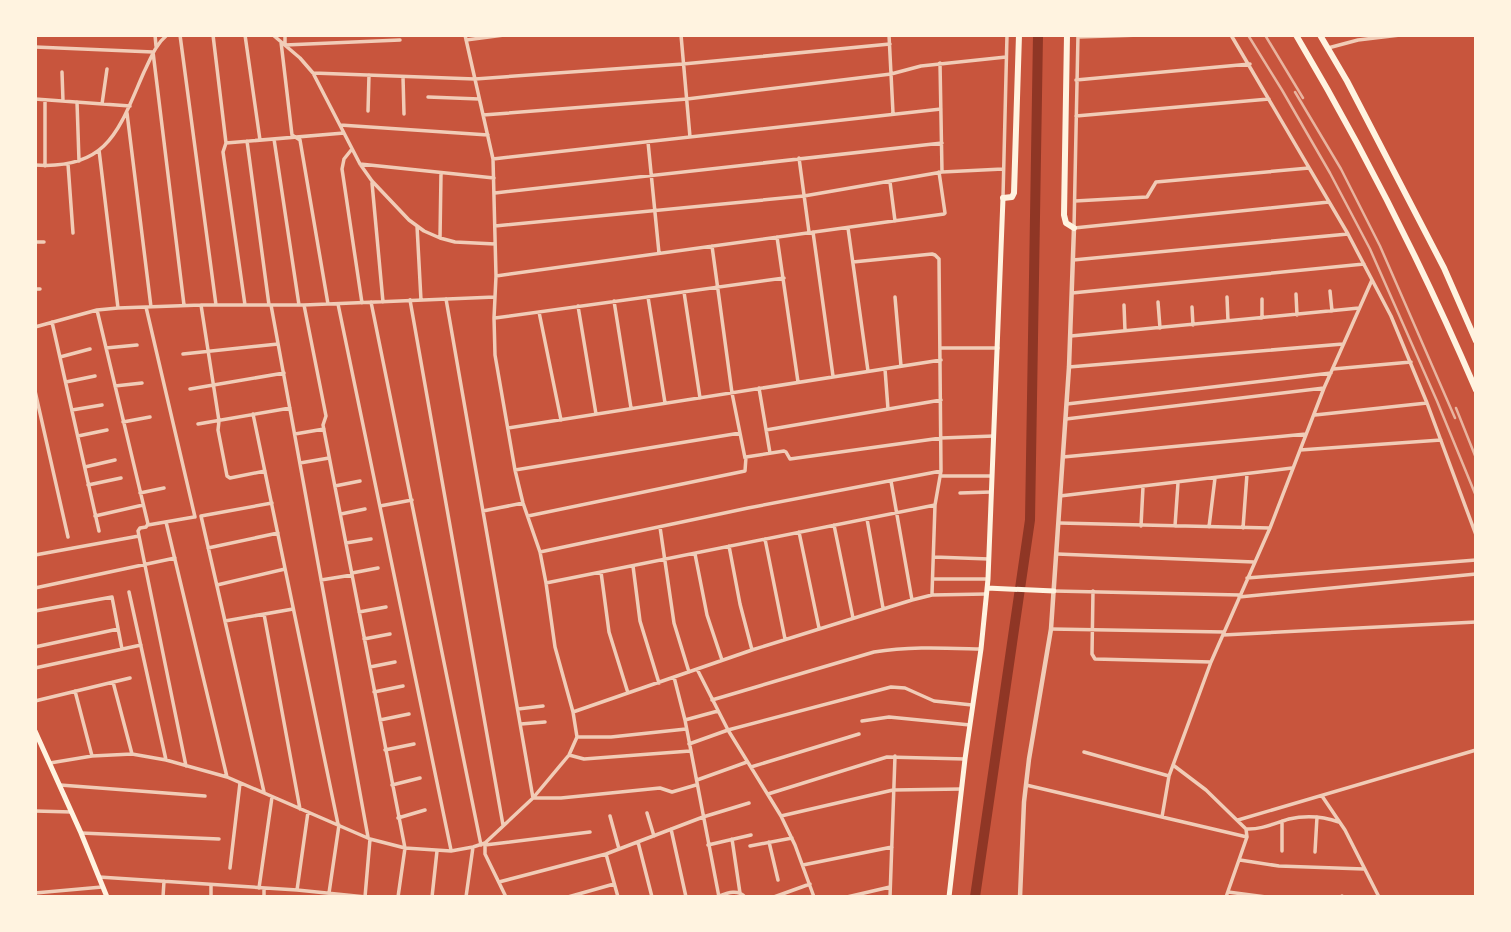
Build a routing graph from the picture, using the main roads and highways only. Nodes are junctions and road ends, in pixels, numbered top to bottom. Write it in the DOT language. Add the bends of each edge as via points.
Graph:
graph roads {
  1 [pos="1019,35"];
  2 [pos="1067,35"];
  3 [pos="1296,35"];
  4 [pos="1320,35"];
  5 [pos="1003,198"];
  6 [pos="1074,228"];
  7 [pos="1476,341"];
  8 [pos="1476,390"];
  9 [pos="987,591"];
  10 [pos="1054,591"];
  11 [pos="35,731"];
  12 [pos="107,897"];
  13 [pos="949,897"];
  1 -- 5 [label="highway" via="1014,193"];
  2 -- 6 [label="highway" via="1064,215"];
  3 -- 8 [label="highway" via="1427,281"];
  4 -- 7 [label="highway" via="1439,259"];
  5 -- 9 [label="main road"];
  9 -- 10 [label="main road"];
  9 -- 13 [label="main road"];
  11 -- 12 [label="main road"];
}
